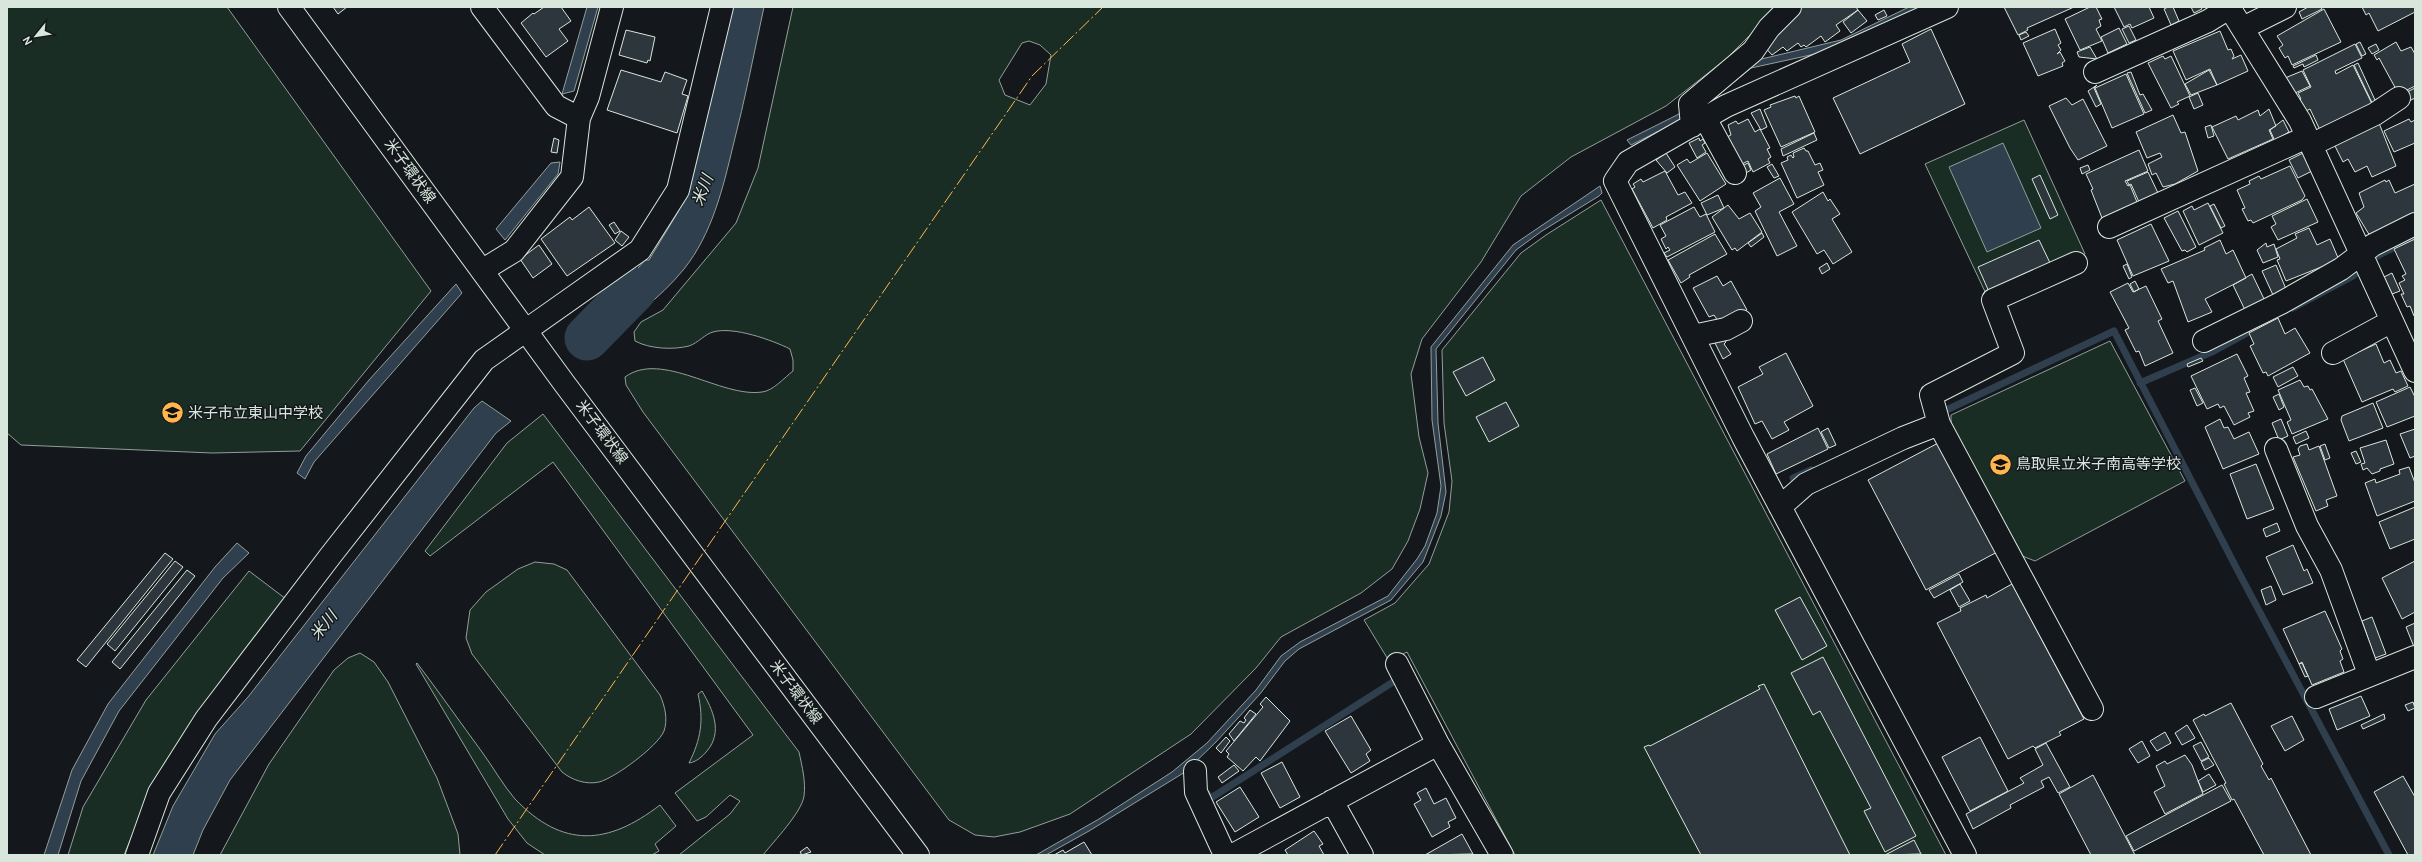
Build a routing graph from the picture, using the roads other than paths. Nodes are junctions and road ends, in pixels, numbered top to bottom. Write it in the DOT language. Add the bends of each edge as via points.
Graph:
graph roads {
  1 [pos="289,7"];
  2 [pos="482,7"];
  3 [pos="612,7"];
  4 [pos="722,7"];
  5 [pos="1790,7"];
  6 [pos="1947,7"];
  7 [pos="2229,7"];
  8 [pos="2285,7"];
  9 [pos="2243,28"];
  10 [pos="2095,72"];
  11 [pos="2399,98"];
  12 [pos="579,118"];
  13 [pos="1698,122"];
  14 [pos="2309,141"];
  15 [pos="1735,173"];
  16 [pos="2415,224"];
  17 [pos="2109,227"];
  18 [pos="2360,254"];
  19 [pos="2076,263"];
  20 [pos="483,270"];
  21 [pos="1741,321"];
  22 [pos="2392,322"];
  23 [pos="528,330"];
  24 [pos="1693,336"];
  25 [pos="2204,341"];
  26 [pos="2333,353"];
  27 [pos="2415,371"];
  28 [pos="1939,424"];
  29 [pos="2276,449"];
  30 [pos="1780,507"];
  31 [pos="2415,657"];
  32 [pos="1397,664"];
  33 [pos="2369,674"];
  34 [pos="2316,697"];
  35 [pos="2092,709"];
  36 [pos="1438,744"];
  37 [pos="1195,771"];
  38 [pos="1332,801"];
  39 [pos="137,855"];
  40 [pos="918,855"];
  41 [pos="1225,855"];
  42 [pos="1233,855"];
  43 [pos="1362,855"];
  44 [pos="1502,855"];
  45 [pos="1965,855"];
  1 -- 20 [label="street, 米子環状線"];
  2 -- 12 [label="street" via="556,106"];
  3 -- 12 [label="street" via="588,97"];
  4 -- 23 [label="street" via="678,190 640,250"];
  5 -- 13 [label="street" via="1769,28 1753,51 1690,104"];
  6 -- 13 [label="street" via="1726,106"];
  7 -- 9 [label="street"];
  7 -- 10 [label="street" via="2208,21"];
  8 -- 9 [label="street"];
  9 -- 14 [label="street" via="2300,121"];
  11 -- 14 [label="street" via="2375,114"];
  12 -- 20 [label="street" via="572,177 514,251"];
  13 -- 15 [label="street"];
  13 -- 24 [label="street" via="1628,162 1615,181"];
  14 -- 17 [label="street"];
  14 -- 18 [label="street"];
  16 -- 18 [label="street"];
  18 -- 22 [label="street"];
  18 -- 25 [label="street" via="2341,269 2281,303"];
  19 -- 28 [label="street" via="1993,300 2013,353 1931,395"];
  20 -- 23 [label="street, 米子環状線"];
  21 -- 24 [label="street" via="1726,330"];
  22 -- 26 [label="street"];
  22 -- 27 [label="street"];
  23 -- 39 [label="street" via="484,360 206,719 159,793"];
  23 -- 40 [label="street, 米子環状線"];
  24 -- 30 [label="street"];
  28 -- 30 [label="street" via="1806,484"];
  28 -- 35 [label="street"];
  29 -- 33 [label="street" via="2307,526 2331,570"];
  30 -- 45 [label="street"];
  31 -- 33 [label="street"];
  32 -- 36 [label="street"];
  33 -- 34 [label="street"];
  36 -- 38 [label="street"];
  36 -- 44 [label="street"];
  37 -- 41 [label="street" via="1196,792"];
  38 -- 42 [label="street"];
  38 -- 43 [label="street"];
}
